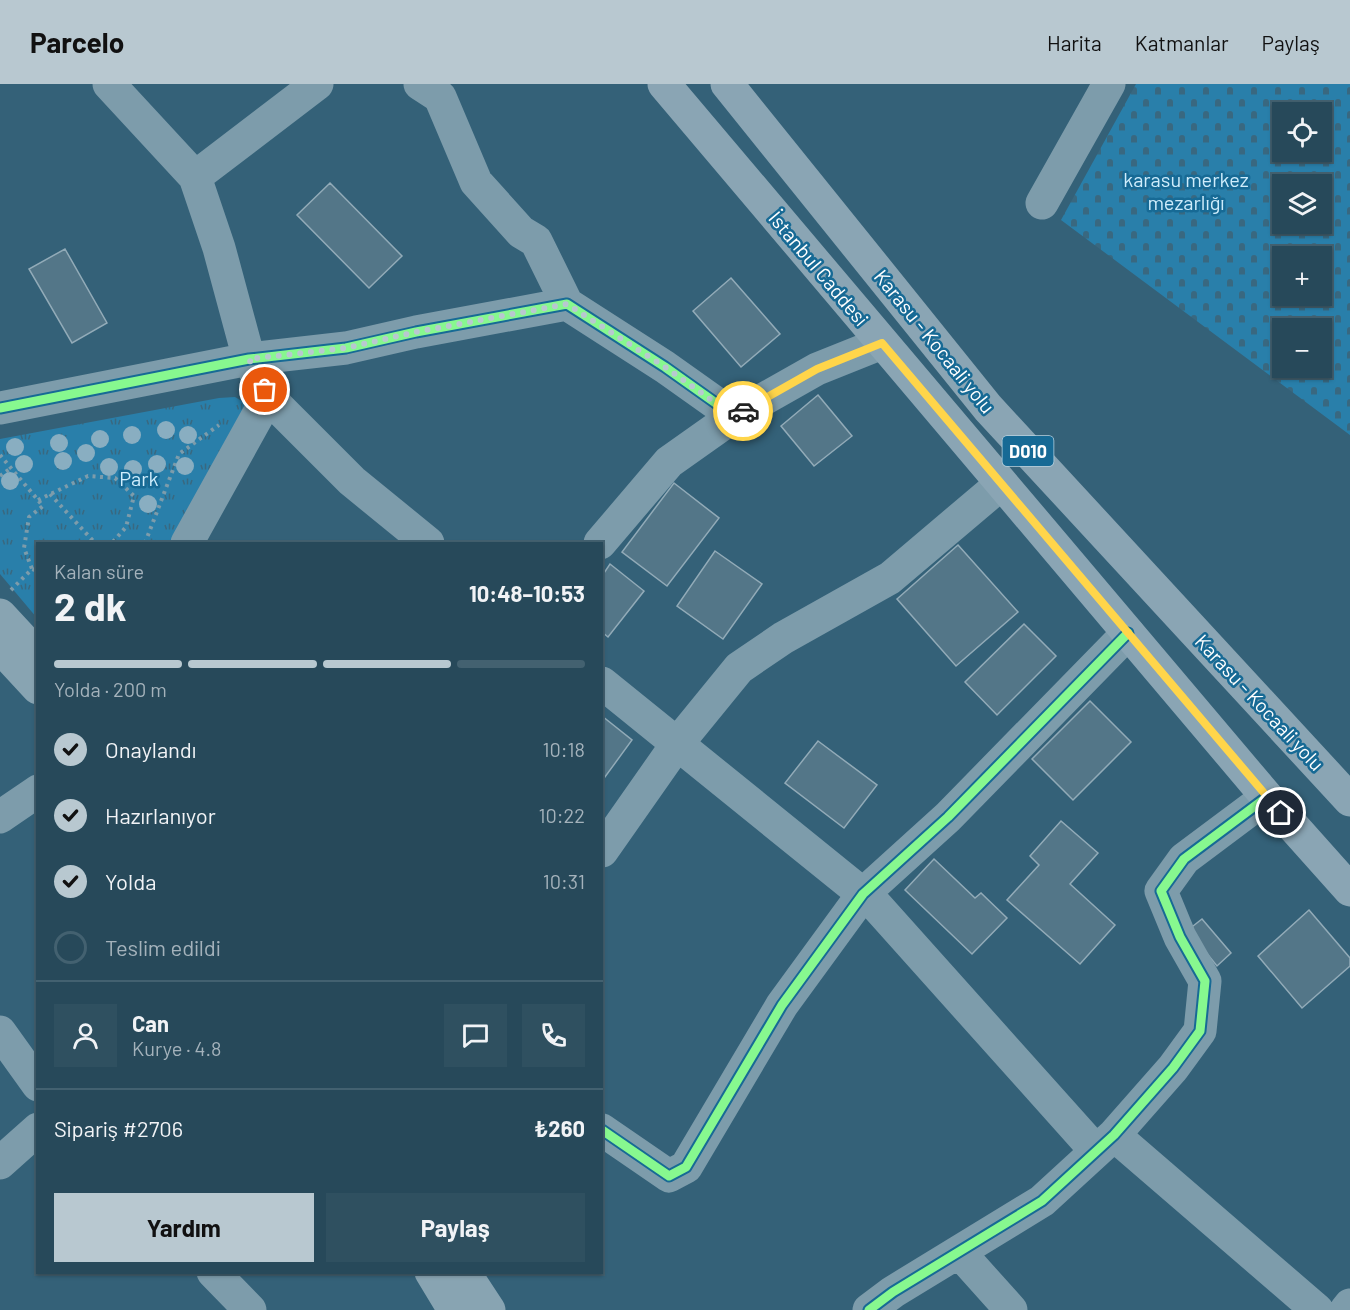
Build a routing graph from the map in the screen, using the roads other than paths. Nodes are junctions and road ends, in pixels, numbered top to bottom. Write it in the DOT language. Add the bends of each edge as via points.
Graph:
graph roads {
  1 [pos="109,84"];
  2 [pos="317,84"];
  3 [pos="420,84"];
  4 [pos="664,84"];
  5 [pos="728,84"];
  6 [pos="1109,84"];
  7 [pos="195,177"];
  8 [pos="1042,203"];
  9 [pos="567,304"];
  10 [pos="882,343"];
  11 [pos="249,359"];
  12 [pos="268,397"];
  13 [pos="0,408"];
  14 [pos="734,416"];
  15 [pos="1002,484"];
  16 [pos="188,542"];
  17 [pos="427,542"];
  18 [pos="601,542"];
  19 [pos="4,604"];
  20 [pos="1128,633"];
  21 [pos="0,647"];
  22 [pos="36,653"];
  23 [pos="603,684"];
  24 [pos="36,686"];
  25 [pos="677,744"];
  26 [pos="36,792"];
  27 [pos="1267,797"];
  28 [pos="1350,800"];
  29 [pos="0,817"];
  30 [pos="603,850"];
  31 [pos="1350,890"];
  32 [pos="863,894"];
  33 [pos="0,1032"];
  34 [pos="36,1082"];
  35 [pos="36,1131"];
  36 [pos="603,1131"];
  37 [pos="1105,1143"];
  38 [pos="0,1163"];
  39 [pos="959,1252"];
  40 [pos="215,1274"];
  41 [pos="432,1274"];
  42 [pos="465,1274"];
  43 [pos="1350,1305"];
  44 [pos="250,1310"];
  45 [pos="454,1310"];
  46 [pos="489,1310"];
  47 [pos="869,1310"];
  48 [pos="1011,1310"];
  49 [pos="1317,1310"];
  50 [pos="1346,1310"];
  1 -- 7 [label="street"];
  2 -- 7 [label="street"];
  3 -- 9 [label="street" via="440,97 476,182 520,232 536,241"];
  4 -- 10 [label="highway, İstanbul Caddesi / D010"];
  5 -- 28 [label="highway, Karasu - Kocaali yolu / D010" via="988,408"];
  6 -- 8 [label="street"];
  7 -- 11 [label="street"];
  9 -- 11 [label="street" via="346,348"];
  9 -- 14 [label="street"];
  10 -- 14 [label="street" via="817,369"];
  10 -- 15 [label="highway, İstanbul Caddesi / D010"];
  11 -- 12 [label="street"];
  11 -- 13 [label="street"];
  12 -- 16 [label="street"];
  12 -- 17 [label="street" via="352,481"];
  14 -- 18 [label="street" via="669,462"];
  15 -- 20 [label="highway, İstanbul Caddesi / D010"];
  15 -- 25 [label="street" via="891,578 783,638 739,668"];
  19 -- 22 [label="main road"];
  20 -- 27 [label="highway, İstanbul Caddesi / D010"];
  20 -- 32 [label="street" via="948,817"];
  21 -- 24 [label="main road"];
  23 -- 25 [label="street"];
  25 -- 30 [label="street"];
  25 -- 32 [label="street"];
  26 -- 29 [label="street"];
  27 -- 31 [label="highway, İstanbul Caddesi / D010"];
  27 -- 37 [label="street" via="1184,859 1161,891 1180,937 1205,981 1200,1031 1173,1068"];
  32 -- 36 [label="street" via="782,1005 686,1167 669,1176"];
  32 -- 37 [label="street"];
  33 -- 34 [label="street"];
  35 -- 38 [label="street"];
  37 -- 39 [label="street" via="1042,1201"];
  37 -- 49 [label="street"];
  39 -- 47 [label="street"];
  39 -- 48 [label="street"];
  40 -- 44 [label="street"];
  41 -- 45 [label="main road"];
  42 -- 46 [label="main road"];
  43 -- 50 [label="street"];
}
